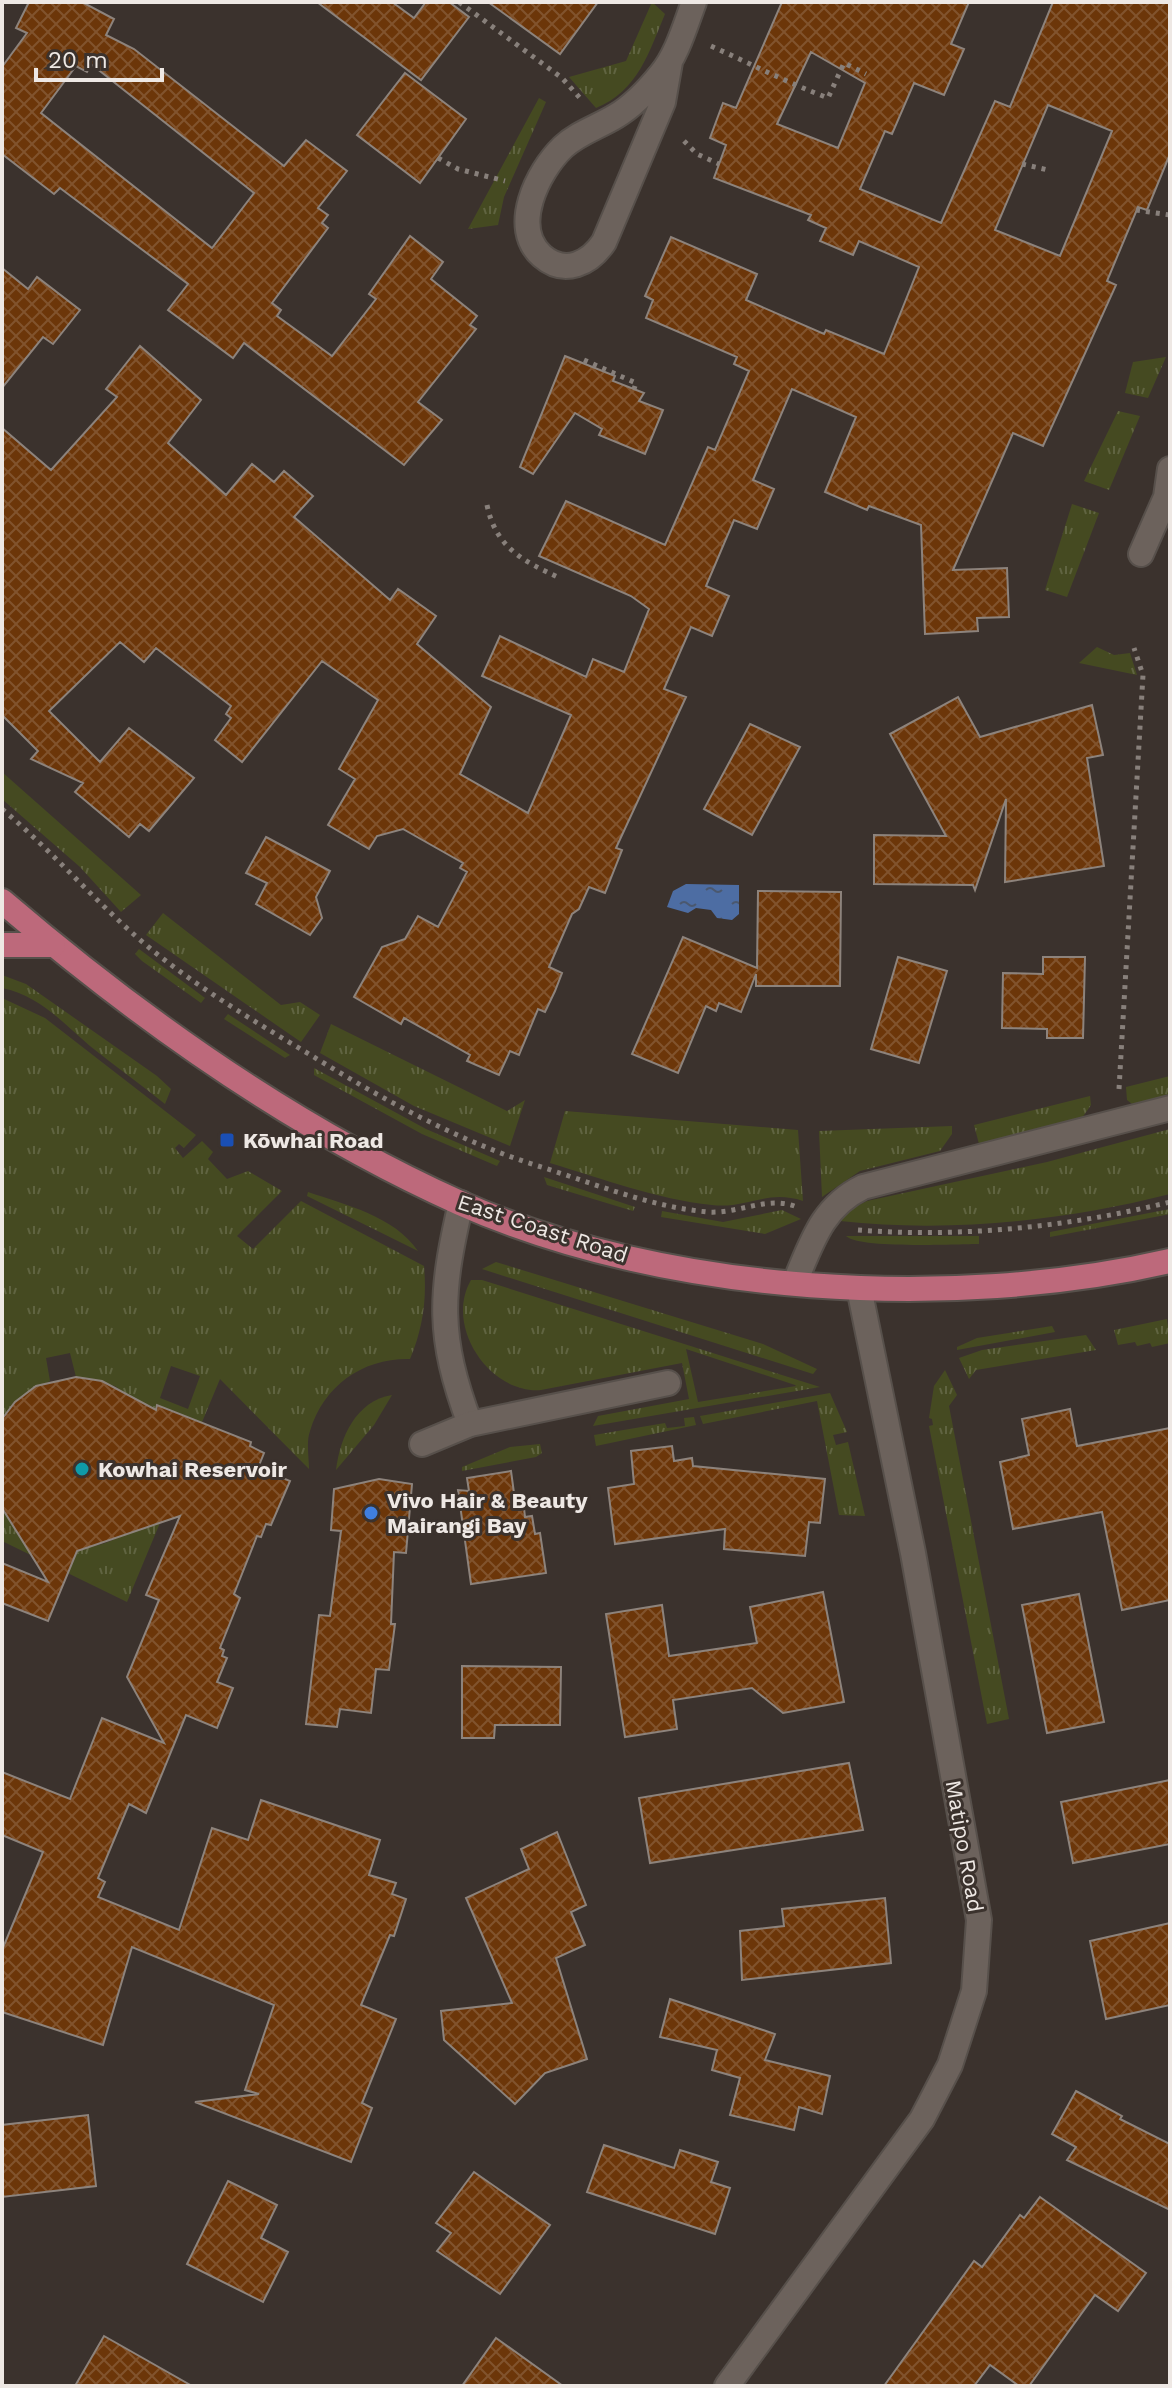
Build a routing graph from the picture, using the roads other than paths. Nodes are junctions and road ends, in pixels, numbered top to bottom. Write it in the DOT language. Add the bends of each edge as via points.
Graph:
graph roads {
  1 [pos="694,2"];
  2 [pos="670,62"];
  3 [pos="1170,469"];
  4 [pos="1141,554"];
  5 [pos="2,901"];
  6 [pos="2,945"];
  7 [pos="53,945"];
  8 [pos="1170,1108"];
  9 [pos="461,1203"];
  10 [pos="1170,1261"];
  11 [pos="795,1282"];
  12 [pos="859,1288"];
  13 [pos="668,1383"];
  14 [pos="470,1424"];
  15 [pos="422,1444"];
  16 [pos="727,2386"];
  1 -- 2 [label="street"];
  2 -- 2 [label="street" via="663,102 604,242 576,265 545,259 531,241 527,219 551,162 571,140 625,110"];
  3 -- 4 [label="street" via="1166,497"];
  5 -- 7 [label="main road, East Coast Road"];
  6 -- 7 [label="main road"];
  7 -- 9 [label="main road, East Coast Road" via="275,1104"];
  8 -- 11 [label="street" via="875,1182 850,1193 820,1222"];
  9 -- 11 [label="main road, East Coast Road" via="613,1253"];
  9 -- 14 [label="street" via="447,1265 445,1336"];
  10 -- 12 [label="main road, East Coast Road" via="1040,1285"];
  11 -- 12 [label="main road, East Coast Road"];
  12 -- 16 [label="street, Matipo Road" via="979,1920 974,1991 950,2065 922,2119"];
  13 -- 14 [label="street"];
  14 -- 15 [label="street"];
}
